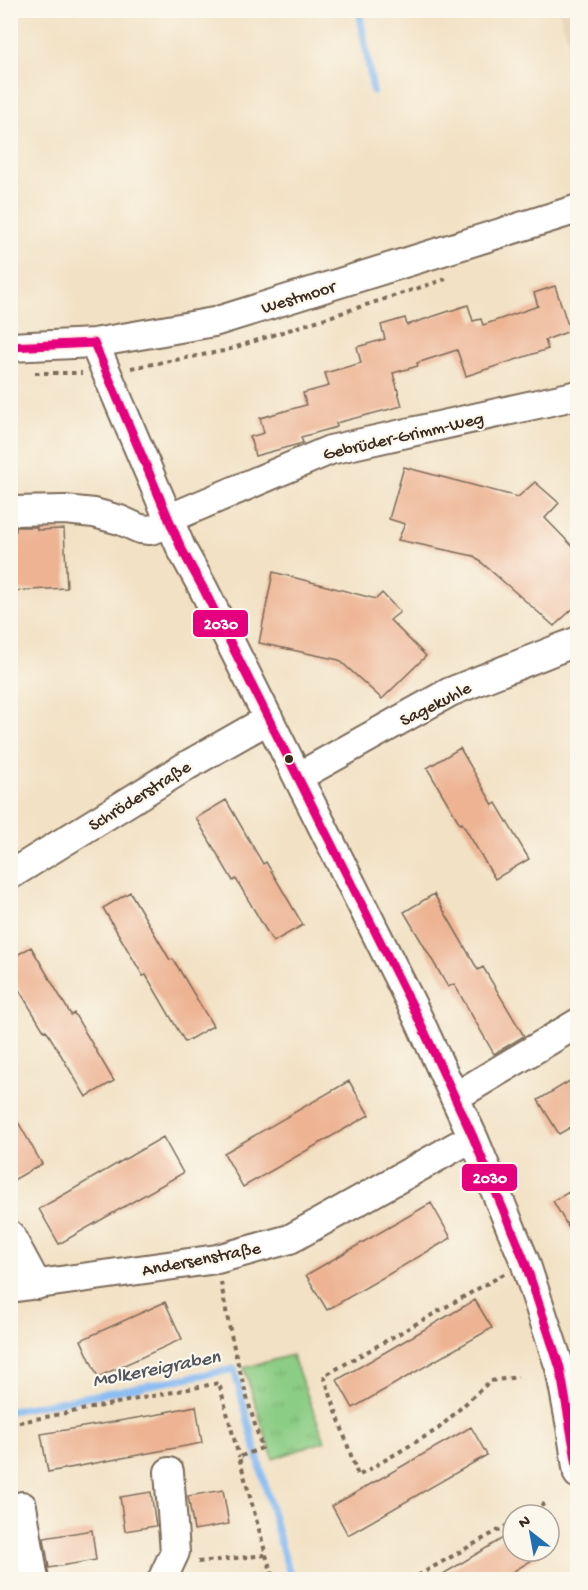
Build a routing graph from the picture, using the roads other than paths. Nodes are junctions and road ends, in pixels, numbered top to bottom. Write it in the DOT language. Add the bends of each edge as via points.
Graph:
graph roads {
  1 [pos="578,209"];
  2 [pos="94,343"];
  3 [pos="10,346"];
  4 [pos="578,395"];
  5 [pos="10,511"];
  6 [pos="169,521"];
  7 [pos="578,641"];
  8 [pos="269,719"];
  9 [pos="298,777"];
  10 [pos="10,874"];
  11 [pos="578,1023"];
  12 [pos="455,1097"];
  13 [pos="473,1137"];
  14 [pos="10,1235"];
  15 [pos="24,1287"];
  16 [pos="170,1472"];
  17 [pos="578,1474"];
  18 [pos="22,1506"];
  19 [pos="34,1580"];
  20 [pos="162,1580"];
  1 -- 2 [label="street, Westmoor" via="214,322"];
  2 -- 3 [label="street, Westmoor"];
  2 -- 6 [label="street"];
  4 -- 6 [label="street, Gebrüder-Grimm-Weg" via="330,450"];
  5 -- 6 [label="street, Gebrüder-Grimm-Weg" via="94,513 150,530"];
  6 -- 8 [label="street"];
  7 -- 9 [label="street, Sagekuhle" via="450,692"];
  8 -- 9 [label="street"];
  8 -- 10 [label="street, Schröderstraße"];
  9 -- 12 [label="street"];
  11 -- 12 [label="street"];
  12 -- 13 [label="street"];
  13 -- 15 [label="street, Andersenstraße" via="290,1239 217,1259"];
  13 -- 17 [label="street" via="525,1262 560,1368"];
  14 -- 15 [label="street"];
  16 -- 20 [label="street" via="175,1552"];
  18 -- 19 [label="street"];
}
